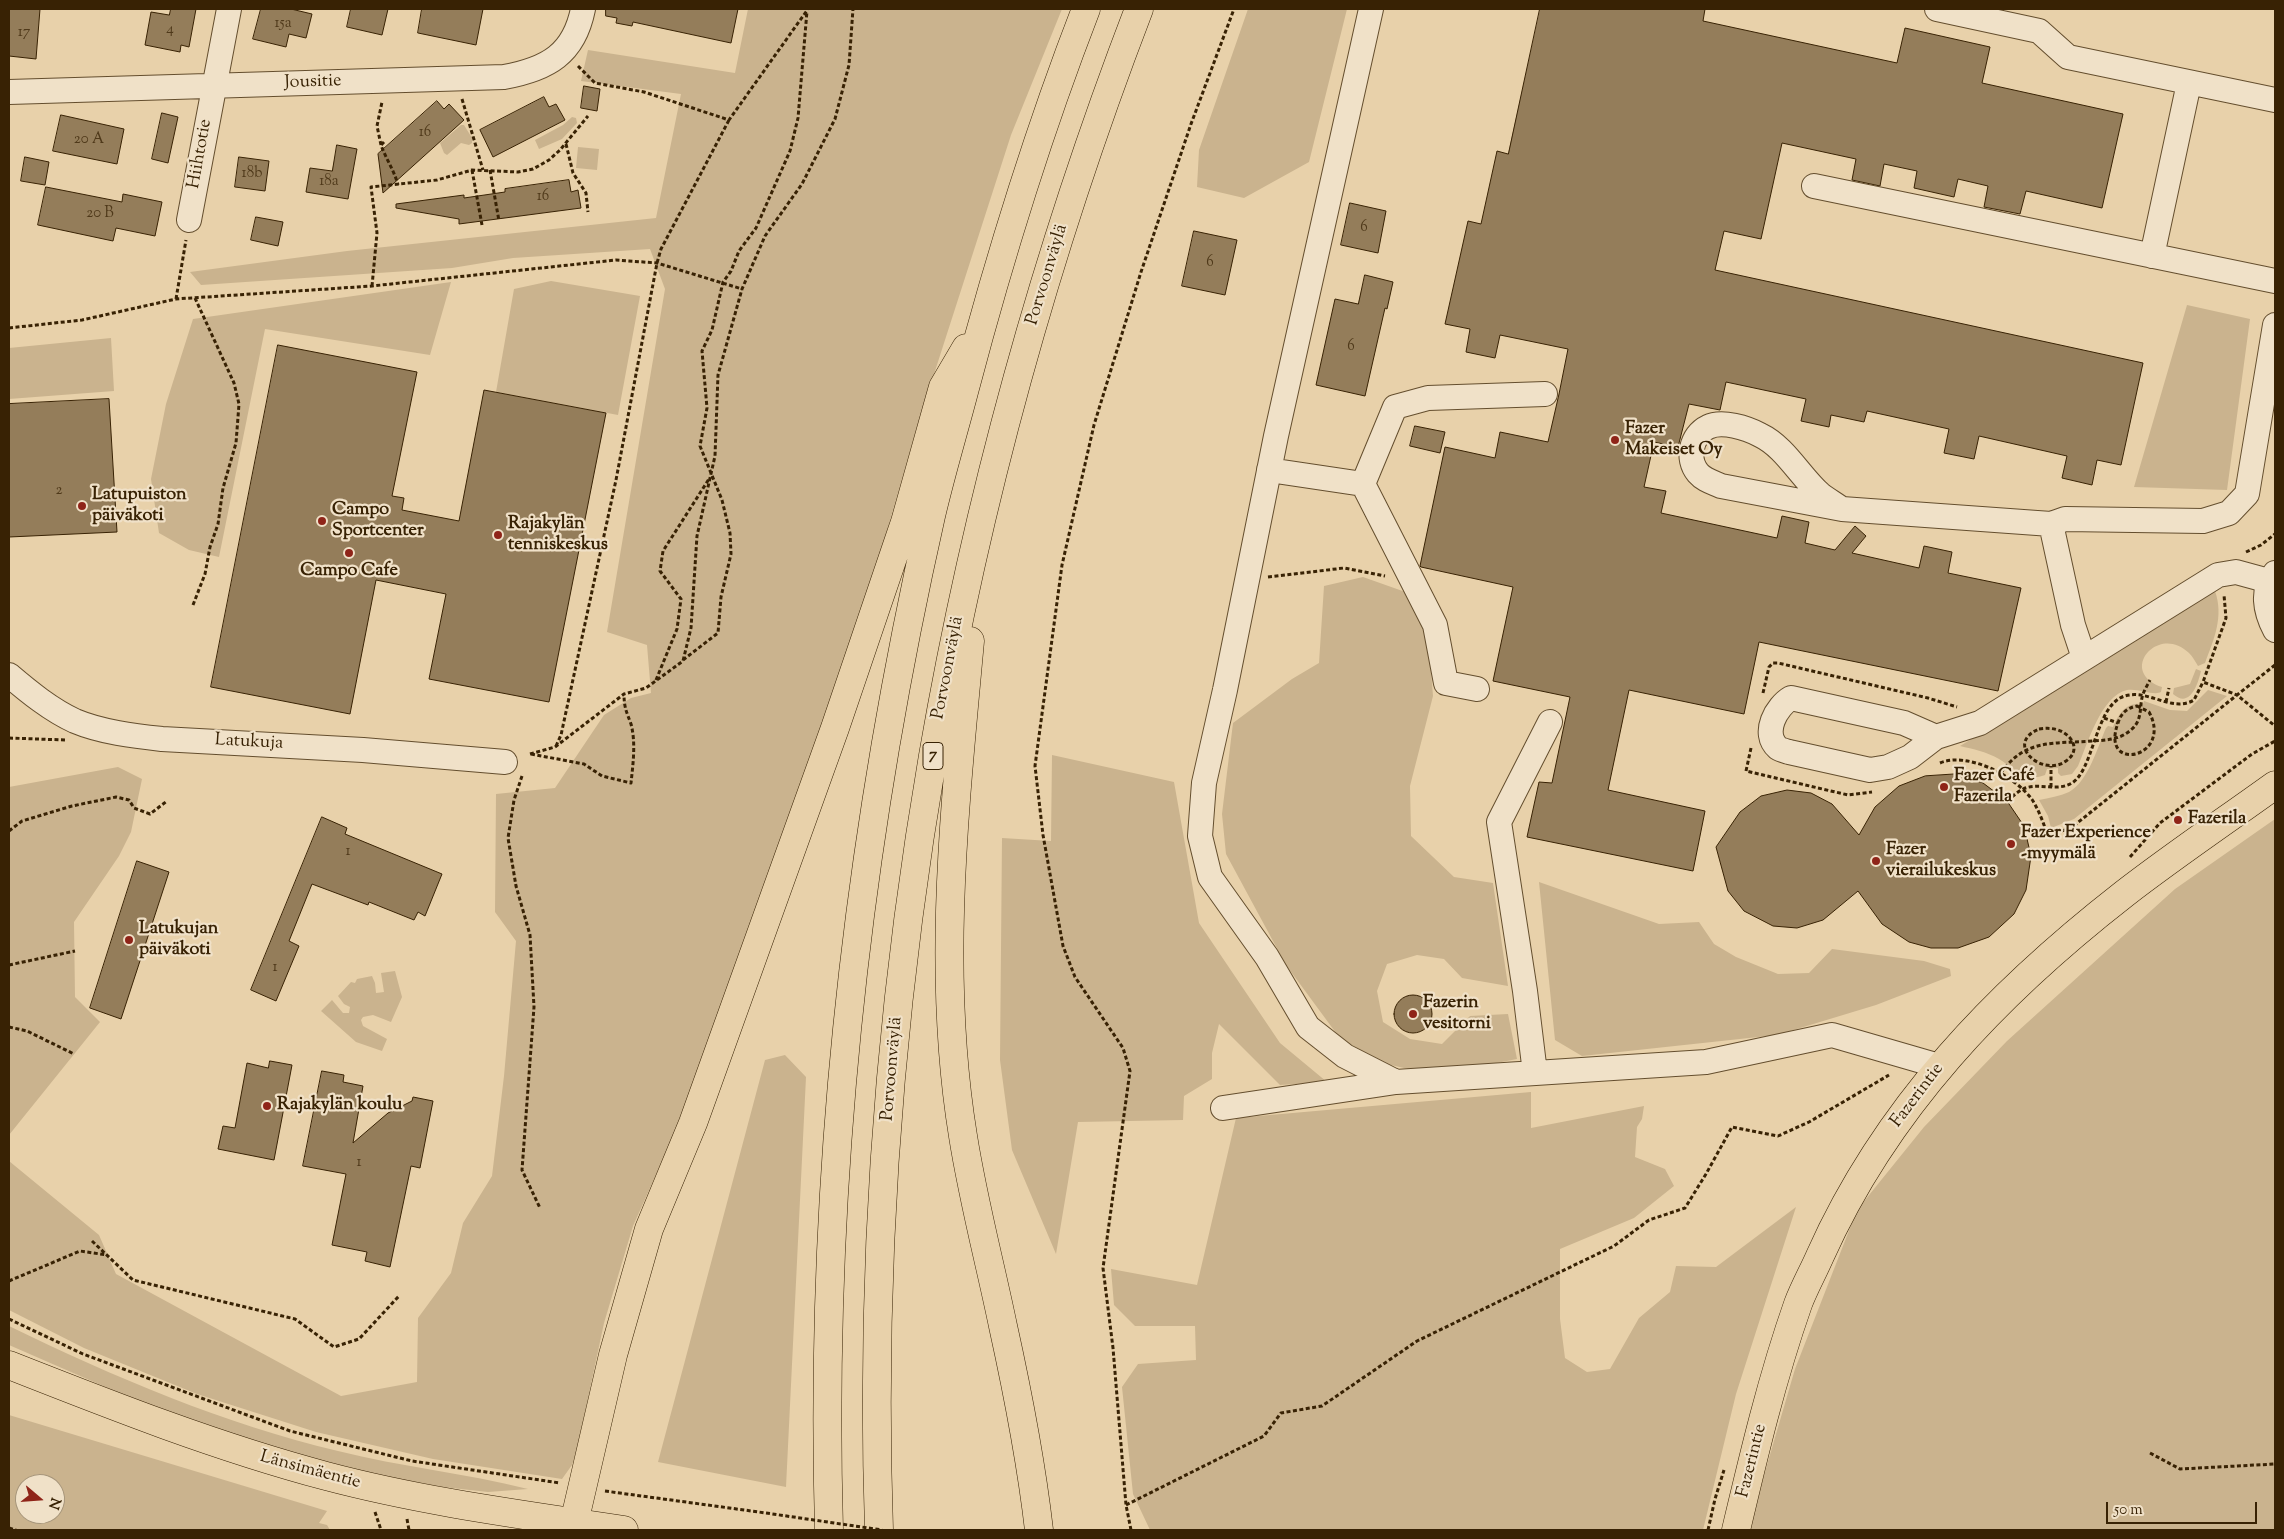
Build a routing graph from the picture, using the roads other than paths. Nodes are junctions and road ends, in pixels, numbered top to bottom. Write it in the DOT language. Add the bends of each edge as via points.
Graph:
graph roads {
  1 [pos="229,9"];
  2 [pos="583,9"];
  3 [pos="1086,9"];
  4 [pos="1140,9"];
  5 [pos="1371,9"];
  6 [pos="1937,9"];
  7 [pos="2189,83"];
  8 [pos="213,86"];
  9 [pos="9,92"];
  10 [pos="2275,100"];
  11 [pos="1814,186"];
  12 [pos="190,220"];
  13 [pos="2152,256"];
  14 [pos="2275,281"];
  15 [pos="984,316"];
  16 [pos="2275,325"];
  17 [pos="1545,394"];
  18 [pos="1269,470"];
  19 [pos="1364,484"];
  20 [pos="1842,509"];
  21 [pos="982,511"];
  22 [pos="2052,524"];
  23 [pos="2272,577"];
  24 [pos="2275,630"];
  25 [pos="2084,658"];
  26 [pos="9,675"];
  27 [pos="1477,689"];
  28 [pos="1550,722"];
  29 [pos="1936,738"];
  30 [pos="518,766"];
  31 [pos="2275,785"];
  32 [pos="1929,1062"];
  33 [pos="1535,1073"];
  34 [pos="1396,1082"];
  35 [pos="1223,1108"];
  36 [pos="9,1365"];
  37 [pos="574,1523"];
  38 [pos="624,1530"];
  39 [pos="829,1530"];
  40 [pos="880,1530"];
  41 [pos="1040,1530"];
  42 [pos="1736,1530"];
  1 -- 8 [label="street, Hiihtotie"];
  2 -- 8 [label="street, Jousitie" via="574,39 563,52 545,66 527,73 504,77"];
  3 -- 15 [label="main road" via="1019,198"];
  4 -- 21 [label="main road, Porvoonväylä / 7" via="1118,64 1044,283"];
  5 -- 18 [label="street"];
  6 -- 7 [label="street" via="2039,31 2068,57"];
  7 -- 10 [label="street"];
  7 -- 13 [label="street"];
  8 -- 9 [label="street, Jousitie"];
  8 -- 12 [label="street, Hiihtotie"];
  11 -- 13 [label="street"];
  13 -- 14 [label="street"];
  15 -- 37 [label="main road" via="943,387 905,522 835,728 692,1123 649,1228 613,1355"];
  15 -- 39 [label="main road" via="930,522 894,700 857,929 833,1216 828,1358"];
  16 -- 22 [label="street" via="2247,494 2230,513 2203,521 2065,519"];
  17 -- 19 [label="street" via="1428,398 1395,407"];
  18 -- 19 [label="street"];
  18 -- 34 [label="street" via="1204,783 1200,836 1210,877 1267,957 1308,1027 1345,1056"];
  19 -- 27 [label="street" via="1435,625 1446,683"];
  20 -- 20 [label="street" via="1721,486 1706,480 1692,462 1694,441 1709,426 1715,425 1758,434 1780,450 1820,494"];
  20 -- 22 [label="street"];
  21 -- 40 [label="main road, Porvoonväylä / 7" via="933,758 900,991 882,1236 877,1374"];
  21 -- 41 [label="main road" via="949,891 952,1048 964,1144 1023,1419"];
  22 -- 25 [label="street" via="2073,625"];
  23 -- 24 [label="street" via="2266,605"];
  23 -- 25 [label="street" via="2236,572 2218,575"];
  25 -- 29 [label="street" via="1980,723"];
  26 -- 30 [label="street, Latukuja" via="50,707 76,721 130,734 162,739 363,750"];
  28 -- 33 [label="street" via="1499,822 1526,991"];
  29 -- 29 [label="street" via="1904,723 1791,698 1782,703 1771,728 1778,748 1870,770 1888,767 1910,757"];
  31 -- 32 [label="main road, Fazerintie" via="2126,893"];
  32 -- 33 [label="street" via="1832,1035 1706,1062"];
  32 -- 42 [label="main road, Fazerintie" via="1907,1107 1835,1222 1799,1303 1770,1392"];
  33 -- 34 [label="street"];
  34 -- 35 [label="street"];
  36 -- 37 [label="main road, Länsimäentie" via="158,1424 318,1474 420,1497"];
  37 -- 38 [label="main road, Länsimäentie"];
}
